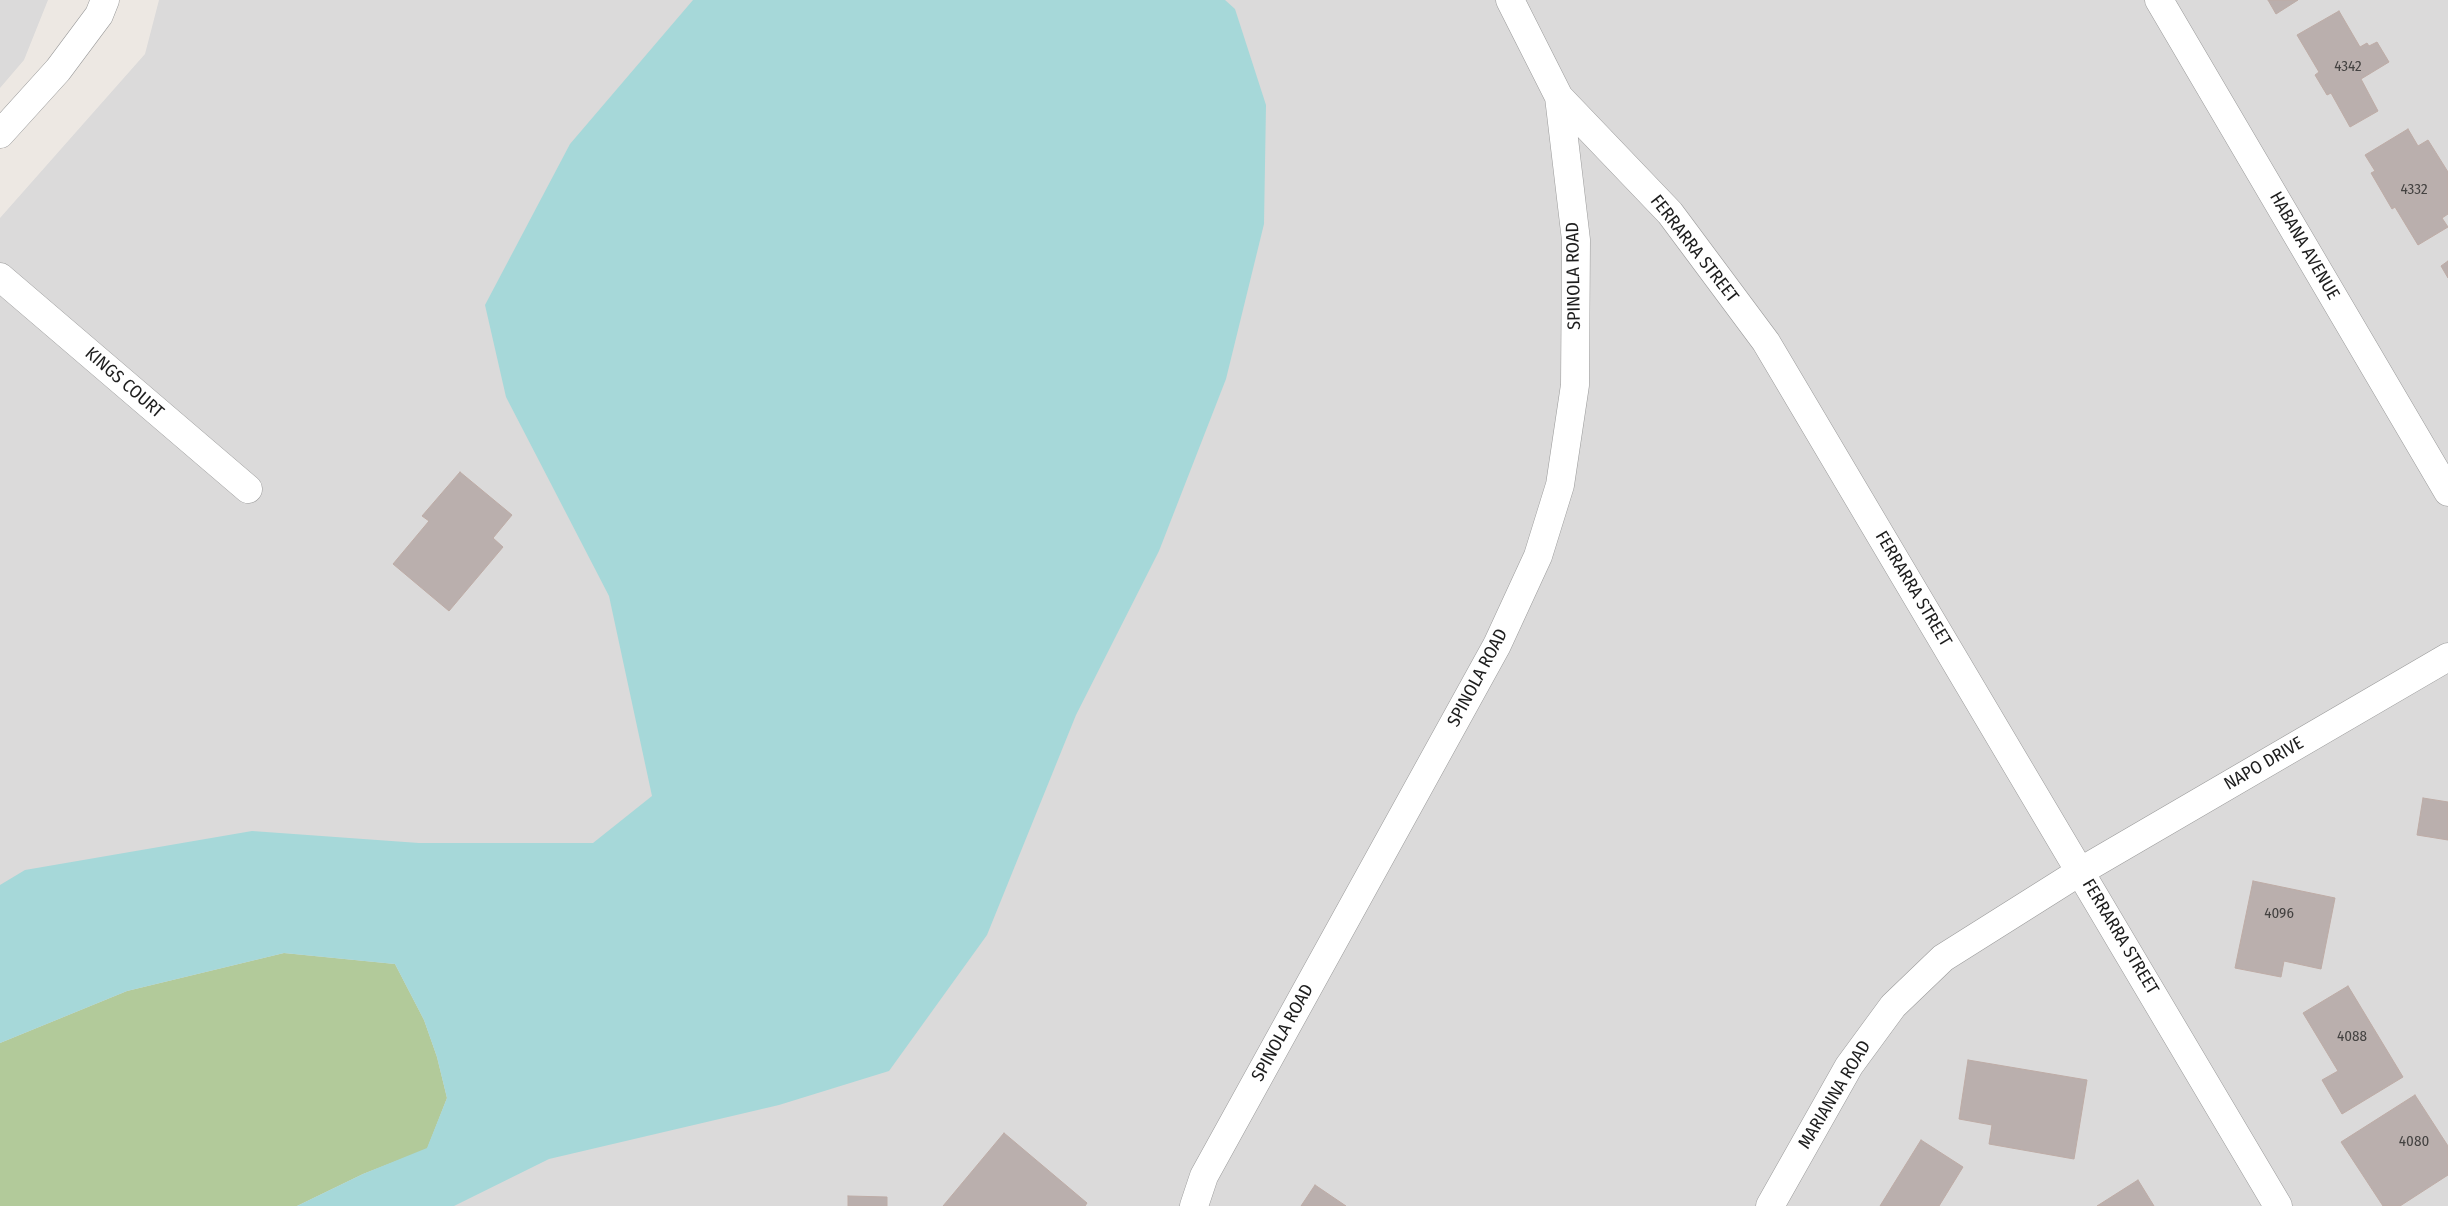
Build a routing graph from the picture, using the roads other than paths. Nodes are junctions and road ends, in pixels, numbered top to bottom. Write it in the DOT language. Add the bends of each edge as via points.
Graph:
graph roads {
  1 [pos="105,0"];
  2 [pos="1510,0"];
  3 [pos="2159,0"];
  4 [pos="1559,97"];
  5 [pos="0,134"];
  6 [pos="0,277"];
  7 [pos="248,489"];
  8 [pos="2448,492"];
  9 [pos="2448,657"];
  10 [pos="2081,871"];
  11 [pos="1194,1206"];
  12 [pos="1770,1206"];
  13 [pos="2278,1206"];
  1 -- 5 [label="street" via="99,15 58,70"];
  2 -- 4 [label="street, FERRARRA STREET"];
  3 -- 8 [label="street, HABANA AVENUE"];
  4 -- 10 [label="street, FERRARRA STREET" via="1670,213 1766,342"];
  4 -- 11 [label="street, SPINOLA ROAD" via="1576,240 1575,385 1560,485 1538,556 1497,645 1204,1176"];
  6 -- 7 [label="street, KINGS COURT"];
  9 -- 10 [label="street, NAPO DRIVE"];
  10 -- 12 [label="street, MARIANNA ROAD" via="1943,958 1893,1006 1849,1066"];
  10 -- 13 [label="street, FERRARRA STREET"];
}
